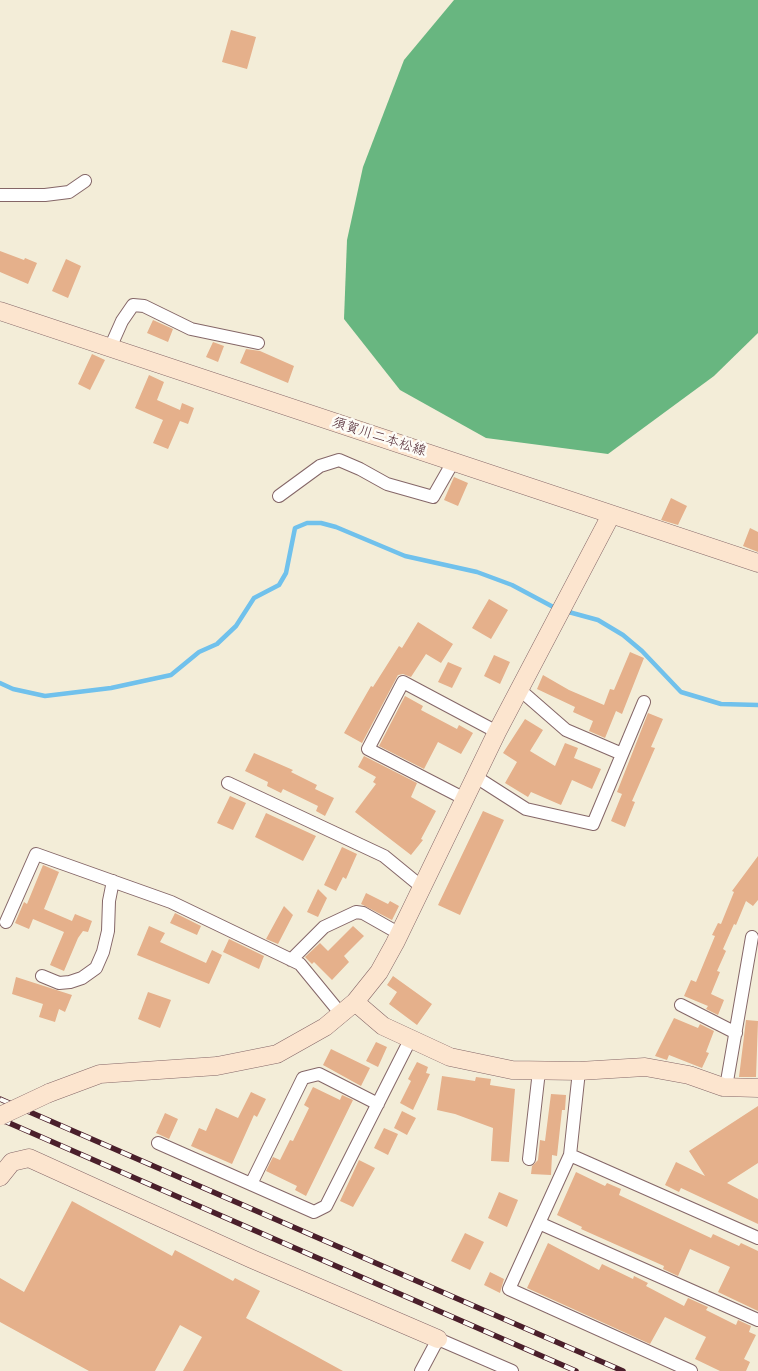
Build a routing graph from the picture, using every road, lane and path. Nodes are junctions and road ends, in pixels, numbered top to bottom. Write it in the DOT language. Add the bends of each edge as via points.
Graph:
graph roads {
  1 [pos="85,181"];
  2 [pos="0,195"];
  3 [pos="0,311"];
  4 [pos="258,343"];
  5 [pos="110,348"];
  6 [pos="453,462"];
  7 [pos="279,496"];
  8 [pos="610,515"];
  9 [pos="758,563"];
  10 [pos="519,689"];
  11 [pos="644,702"];
  12 [pos="497,732"];
  13 [pos="622,754"];
  14 [pos="476,777"];
  15 [pos="228,783"];
  16 [pos="465,799"];
  17 [pos="113,881"];
  18 [pos="423,888"];
  19 [pos="6,922"];
  20 [pos="400,934"];
  21 [pos="752,937"];
  22 [pos="291,960"];
  23 [pos="42,976"];
  24 [pos="355,1002"];
  25 [pos="682,1004"];
  26 [pos="341,1014"];
  27 [pos="736,1033"];
  28 [pos="410,1040"];
  29 [pos="539,1071"];
  30 [pos="579,1071"];
  31 [pos="726,1087"];
  32 [pos="758,1088"];
  33 [pos="378,1104"];
  34 [pos="0,1116"];
  35 [pos="158,1144"];
  36 [pos="570,1155"];
  37 [pos="529,1159"];
  38 [pos="0,1177"];
  39 [pos="251,1184"];
  40 [pos="539,1224"];
  41 [pos="758,1238"];
  42 [pos="758,1320"];
  43 [pos="438,1339"];
  44 [pos="421,1371"];
  45 [pos="512,1371"];
  46 [pos="691,1371"];
  1 -- 2 [label="street" via="69,192"];
  3 -- 5 [label="street, 須賀川二本松線"];
  4 -- 5 [label="street" via="191,329 144,306 134,305 122,321"];
  5 -- 6 [label="street, 須賀川二本松線"];
  6 -- 7 [label="street" via="433,497 387,484 338,460 320,466"];
  6 -- 8 [label="street, 須賀川二本松線"];
  8 -- 9 [label="street, 須賀川二本松線"];
  8 -- 10 [label="street"];
  10 -- 12 [label="street"];
  10 -- 13 [label="street" via="566,730"];
  11 -- 13 [label="street"];
  12 -- 14 [label="street"];
  12 -- 16 [label="street" via="403,682 368,749"];
  13 -- 14 [label="street" via="594,824 526,809"];
  14 -- 16 [label="street"];
  15 -- 18 [label="street" via="384,856"];
  16 -- 18 [label="street"];
  17 -- 19 [label="street" via="36,854"];
  17 -- 22 [label="street" via="171,902"];
  17 -- 23 [label="street" via="108,931 96,968 70,982 59,983"];
  18 -- 20 [label="street"];
  20 -- 22 [label="street" via="356,912 324,927"];
  20 -- 24 [label="street" via="379,972"];
  21 -- 27 [label="street"];
  22 -- 26 [label="street" via="300,964"];
  24 -- 26 [label="street"];
  24 -- 28 [label="street" via="383,1026"];
  25 -- 27 [label="street"];
  26 -- 34 [label="street, bridge" via="326,1027 277,1054 217,1066 100,1074"];
  27 -- 31 [label="street"];
  28 -- 29 [label="street" via="450,1057 512,1070"];
  28 -- 33 [label="street"];
  29 -- 30 [label="street"];
  29 -- 37 [label="street"];
  30 -- 31 [label="street" via="645,1067"];
  30 -- 36 [label="street"];
  31 -- 32 [label="street"];
  33 -- 39 [label="street" via="326,1206 314,1212"];
  33 -- 39 [label="street" via="319,1074 303,1078"];
  35 -- 39 [label="street"];
  36 -- 40 [label="street"];
  36 -- 41 [label="street"];
  38 -- 43 [label="street" via="12,1162 29,1158"];
  40 -- 42 [label="street"];
  40 -- 46 [label="street" via="510,1289"];
  43 -- 44 [label="street"];
  43 -- 45 [label="street"];
}
